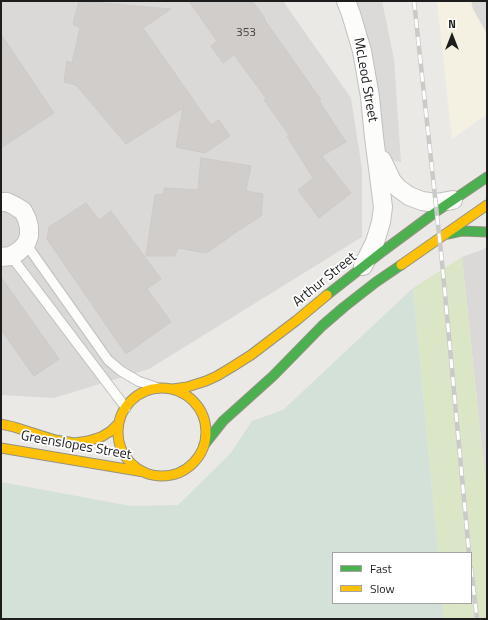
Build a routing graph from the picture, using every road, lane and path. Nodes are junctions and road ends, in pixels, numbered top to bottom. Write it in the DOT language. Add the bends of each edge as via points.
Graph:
graph roads {
  1 [pos="346,1"];
  2 [pos="374,137"];
  3 [pos="487,178"];
  4 [pos="453,200"];
  5 [pos="1,202"];
  6 [pos="487,205"];
  7 [pos="487,232"];
  8 [pos="445,235"];
  9 [pos="26,244"];
  10 [pos="6,256"];
  11 [pos="363,267"];
  12 [pos="158,388"];
  13 [pos="173,390"];
  14 [pos="126,408"];
  15 [pos="119,423"];
  16 [pos="1,424"];
  17 [pos="1,444"];
  18 [pos="204,445"];
  19 [pos="1,448"];
  20 [pos="36,453"];
  21 [pos="147,473"];
  1 -- 2 [label="street, McLeod Street" via="362,51"];
  2 -- 4 [label="street, McLeod Street" via="382,160 398,188 422,201 436,203"];
  2 -- 11 [label="street, McLeod Street" via="383,207 375,242"];
  3 -- 4 [label="street, Arthur Street"];
  4 -- 11 [label="street, Arthur Street"];
  5 -- 9 [label="street" via="16,206 27,218 29,236"];
  6 -- 8 [label="street"];
  7 -- 8 [label="street" via="462,231"];
  8 -- 18 [label="street" via="376,282 322,326 223,421"];
  9 -- 10 [label="street" via="20,251"];
  9 -- 12 [label="lane" via="108,360 138,381"];
  10 -- 14 [label="lane"];
  11 -- 13 [label="street, Arthur Street" via="285,330 232,367 206,382"];
  12 -- 13 [label="street"];
  12 -- 14 [label="street" via="140,394"];
  13 -- 18 [label="street" via="186,395 196,404 204,417"];
  14 -- 15 [label="street"];
  15 -- 16 [label="street, Greenslopes Street" via="101,437 75,443 55,440"];
  15 -- 21 [label="street" via="118,435 127,458"];
  17 -- 20 [label="street"];
  18 -- 21 [label="street" via="188,468 175,474 161,476"];
  19 -- 20 [label="street, Greenslopes Street"];
  20 -- 21 [label="street, Greenslopes Street"];
}
